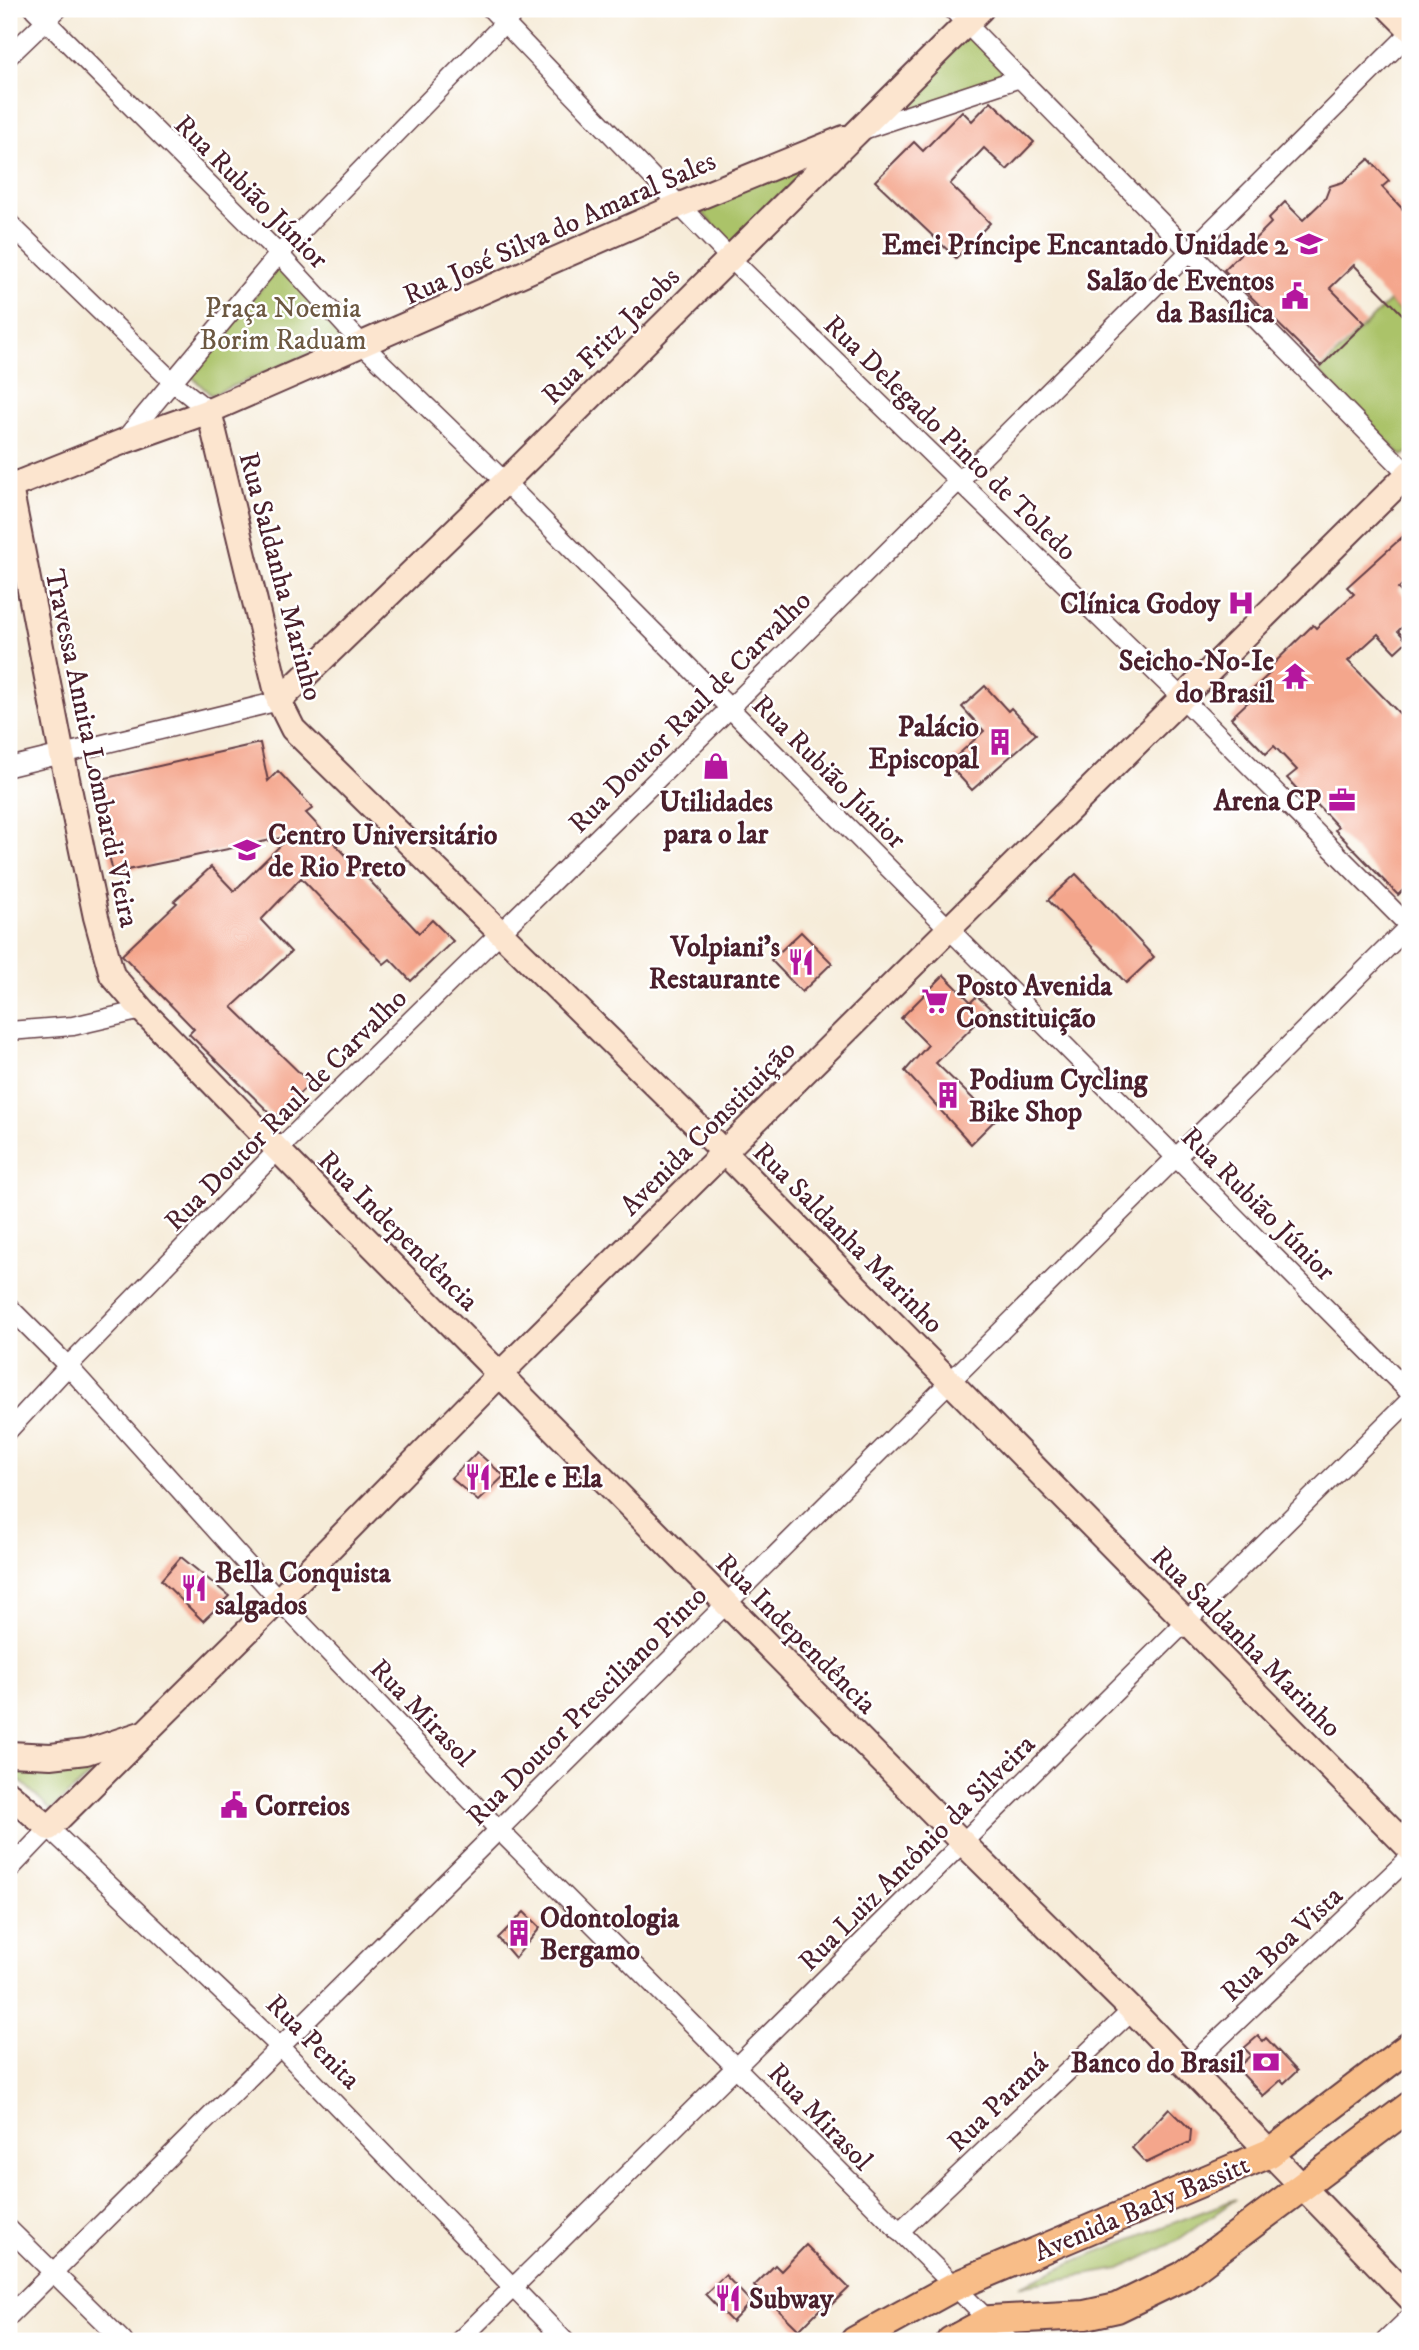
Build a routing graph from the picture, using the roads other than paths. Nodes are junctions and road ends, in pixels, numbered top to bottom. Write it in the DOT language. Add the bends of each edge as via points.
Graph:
graph roads {
  1 [pos="491,9"];
  2 [pos="518,9"];
  3 [pos="1390,9"];
  4 [pos="46,13"];
  5 [pos="966,13"];
  6 [pos="504,22"];
  7 [pos="1410,31"];
  8 [pos="9,56"];
  9 [pos="1020,78"];
  10 [pos="856,133"];
  11 [pos="680,205"];
  12 [pos="9,223"];
  13 [pos="1190,252"];
  14 [pos="279,254"];
  15 [pos="729,257"];
  16 [pos="363,345"];
  17 [pos="174,383"];
  18 [pos="209,411"];
  19 [pos="122,442"];
  20 [pos="1410,474"];
  21 [pos="957,481"];
  22 [pos="505,482"];
  23 [pos="9,487"];
  24 [pos="1182,698"];
  25 [pos="279,701"];
  26 [pos="730,708"];
  27 [pos="62,755"];
  28 [pos="9,766"];
  29 [pos="1410,926"];
  30 [pos="949,928"];
  31 [pos="500,934"];
  32 [pos="142,1010"];
  33 [pos="9,1031"];
  34 [pos="278,1150"];
  35 [pos="724,1152"];
  36 [pos="1176,1157"];
  37 [pos="9,1307"];
  38 [pos="68,1366"];
  39 [pos="500,1374"];
  40 [pos="950,1381"];
  41 [pos="1410,1393"];
  42 [pos="1410,1400"];
  43 [pos="9,1430"];
  44 [pos="279,1600"];
  45 [pos="726,1603"];
  46 [pos="1186,1622"];
  47 [pos="145,1733"];
  48 [pos="9,1754"];
  49 [pos="9,1794"];
  50 [pos="49,1828"];
  51 [pos="498,1829"];
  52 [pos="963,1843"];
  53 [pos="1410,1849"];
  54 [pos="1410,1857"];
  55 [pos="9,1870"];
  56 [pos="1132,2011"];
  57 [pos="279,2046"];
  58 [pos="1410,2046"];
  59 [pos="737,2067"];
  60 [pos="1188,2068"];
  61 [pos="1410,2106"];
  62 [pos="1269,2153"];
  63 [pos="1302,2186"];
  64 [pos="9,2230"];
  65 [pos="899,2232"];
  66 [pos="52,2272"];
  67 [pos="514,2287"];
  68 [pos="953,2287"];
  69 [pos="1410,2298"];
  70 [pos="9,2316"];
  71 [pos="1410,2317"];
  72 [pos="990,2320"];
  73 [pos="124,2341"];
  74 [pos="459,2341"];
  75 [pos="565,2341"];
  76 [pos="855,2341"];
  77 [pos="951,2341"];
  78 [pos="1009,2341"];
  79 [pos="1385,2341"];
  1 -- 6 [label="street, Rua Delegado Pinto de Toledo"];
  2 -- 6 [label="street"];
  3 -- 7 [label="street"];
  4 -- 8 [label="street"];
  4 -- 14 [label="street, Rua Rubião Júnior"];
  5 -- 9 [label="street"];
  5 -- 10 [label="street, Rua Fritz Jacobs"];
  6 -- 11 [label="street, Rua Delegado Pinto de Toledo"];
  6 -- 14 [label="street"];
  7 -- 13 [label="street, Rua Doutor Raul de Carvalho"];
  9 -- 10 [label="street, Rua José Silva do Amaral Sales"];
  9 -- 13 [label="street"];
  10 -- 11 [label="street, Rua José Silva do Amaral Sales"];
  10 -- 15 [label="street, Rua Fritz Jacobs"];
  11 -- 15 [label="street, Rua Delegado Pinto de Toledo"];
  11 -- 16 [label="street, Rua José Silva do Amaral Sales"];
  12 -- 17 [label="street"];
  13 -- 20 [label="street"];
  13 -- 21 [label="street, Rua Doutor Raul de Carvalho"];
  14 -- 16 [label="street, Rua Rubião Júnior"];
  14 -- 17 [label="street"];
  15 -- 21 [label="street, Rua Delegado Pinto de Toledo"];
  15 -- 22 [label="street, Rua Fritz Jacobs"];
  16 -- 18 [label="street, Rua José Silva do Amaral Sales"];
  16 -- 22 [label="street, Rua Rubião Júnior"];
  17 -- 18 [label="street"];
  17 -- 19 [label="street"];
  18 -- 19 [label="street, Rua José Silva do Amaral Sales"];
  18 -- 25 [label="street, Rua Saldanha Marinho"];
  19 -- 23 [label="street, Rua José Silva do Amaral Sales"];
  20 -- 24 [label="street, Avenida Constituição"];
  21 -- 24 [label="street, Rua Delegado Pinto de Toledo"];
  21 -- 26 [label="street, Rua Doutor Raul de Carvalho"];
  22 -- 25 [label="street, Rua Fritz Jacobs"];
  22 -- 26 [label="street, Rua Rubião Júnior"];
  23 -- 27 [label="street, Travessa Annita Lombardi Vieira"];
  24 -- 29 [label="street, Rua Delegado Pinto de Toledo"];
  24 -- 30 [label="street, Avenida Constituição"];
  25 -- 27 [label="street"];
  25 -- 31 [label="street, Rua Saldanha Marinho" via="293,729"];
  26 -- 30 [label="street, Rua Rubião Júnior"];
  26 -- 31 [label="street, Rua Doutor Raul de Carvalho"];
  27 -- 28 [label="street"];
  27 -- 32 [label="street, Travessa Annita Lombardi Vieira" via="112,975"];
  29 -- 36 [label="street, Rua Doutor Presciliano Pinto"];
  30 -- 35 [label="street, Avenida Constituição"];
  30 -- 36 [label="street, Rua Rubião Júnior"];
  31 -- 34 [label="street, Rua Doutor Raul de Carvalho"];
  31 -- 35 [label="street, Rua Saldanha Marinho"];
  32 -- 33 [label="street" via="73,1026"];
  32 -- 34 [label="street, Rua Independência"];
  34 -- 38 [label="street, Rua Doutor Raul de Carvalho"];
  34 -- 39 [label="street, Rua Independência"];
  35 -- 39 [label="street, Avenida Constituição"];
  35 -- 40 [label="street, Rua Saldanha Marinho"];
  36 -- 40 [label="street, Rua Doutor Presciliano Pinto"];
  36 -- 41 [label="street, Rua Rubião Júnior"];
  37 -- 38 [label="street, Rua Mirasol"];
  38 -- 43 [label="street, Rua Doutor Raul de Carvalho"];
  38 -- 44 [label="street, Rua Mirasol"];
  39 -- 44 [label="street, Avenida Constituição"];
  39 -- 45 [label="street, Rua Independência"];
  40 -- 45 [label="street, Rua Doutor Presciliano Pinto"];
  40 -- 46 [label="street, Rua Saldanha Marinho"];
  42 -- 46 [label="street, Rua Luiz Antônio da Silveira"];
  44 -- 47 [label="street, Avenida Constituição"];
  44 -- 51 [label="street, Rua Mirasol"];
  45 -- 51 [label="street, Rua Doutor Presciliano Pinto"];
  45 -- 52 [label="street, Rua Independência"];
  46 -- 52 [label="street, Rua Luiz Antônio da Silveira"];
  46 -- 53 [label="street, Rua Saldanha Marinho"];
  47 -- 48 [label="street" via="86,1752"];
  47 -- 50 [label="street, Avenida Constituição"];
  49 -- 50 [label="street, Rua Penita"];
  50 -- 55 [label="street"];
  50 -- 57 [label="street, Rua Penita"];
  51 -- 57 [label="street, Rua Doutor Presciliano Pinto"];
  51 -- 59 [label="street, Rua Mirasol"];
  52 -- 56 [label="street, Rua Independência"];
  52 -- 59 [label="street, Rua Luiz Antônio da Silveira"];
  54 -- 60 [label="street, Rua Boa Vista"];
  56 -- 60 [label="street, Rua Independência"];
  56 -- 65 [label="street, Rua Paraná"];
  57 -- 66 [label="street, Rua Doutor Presciliano Pinto"];
  57 -- 67 [label="street, Rua Penita"];
  58 -- 62 [label="main road, Avenida Bady Bassitt"];
  59 -- 65 [label="street, Rua Mirasol"];
  59 -- 67 [label="street, Rua Luiz Antônio da Silveira"];
  60 -- 62 [label="street, Rua Independência"];
  61 -- 63 [label="main road, Avenida Bady Bassitt"];
  62 -- 63 [label="street, Rua Independência"];
  62 -- 68 [label="main road, Avenida Bady Bassitt"];
  63 -- 69 [label="street, Rua Independência"];
  63 -- 72 [label="main road, Avenida Bady Bassitt" via="1183,2276 1118,2308 1085,2315"];
  64 -- 66 [label="street"];
  65 -- 68 [label="street, Rua Mirasol"];
  66 -- 70 [label="street, Rua Doutor Presciliano Pinto"];
  66 -- 73 [label="street"];
  67 -- 74 [label="street, Rua Luiz Antônio da Silveira"];
  67 -- 75 [label="street, Rua Penita"];
  68 -- 72 [label="street, Rua Mirasol"];
  68 -- 76 [label="main road, Avenida Bady Bassitt"];
  71 -- 79 [label="street"];
  72 -- 77 [label="main road, Avenida Bady Bassitt"];
  72 -- 78 [label="street, Rua Mirasol"];
}
